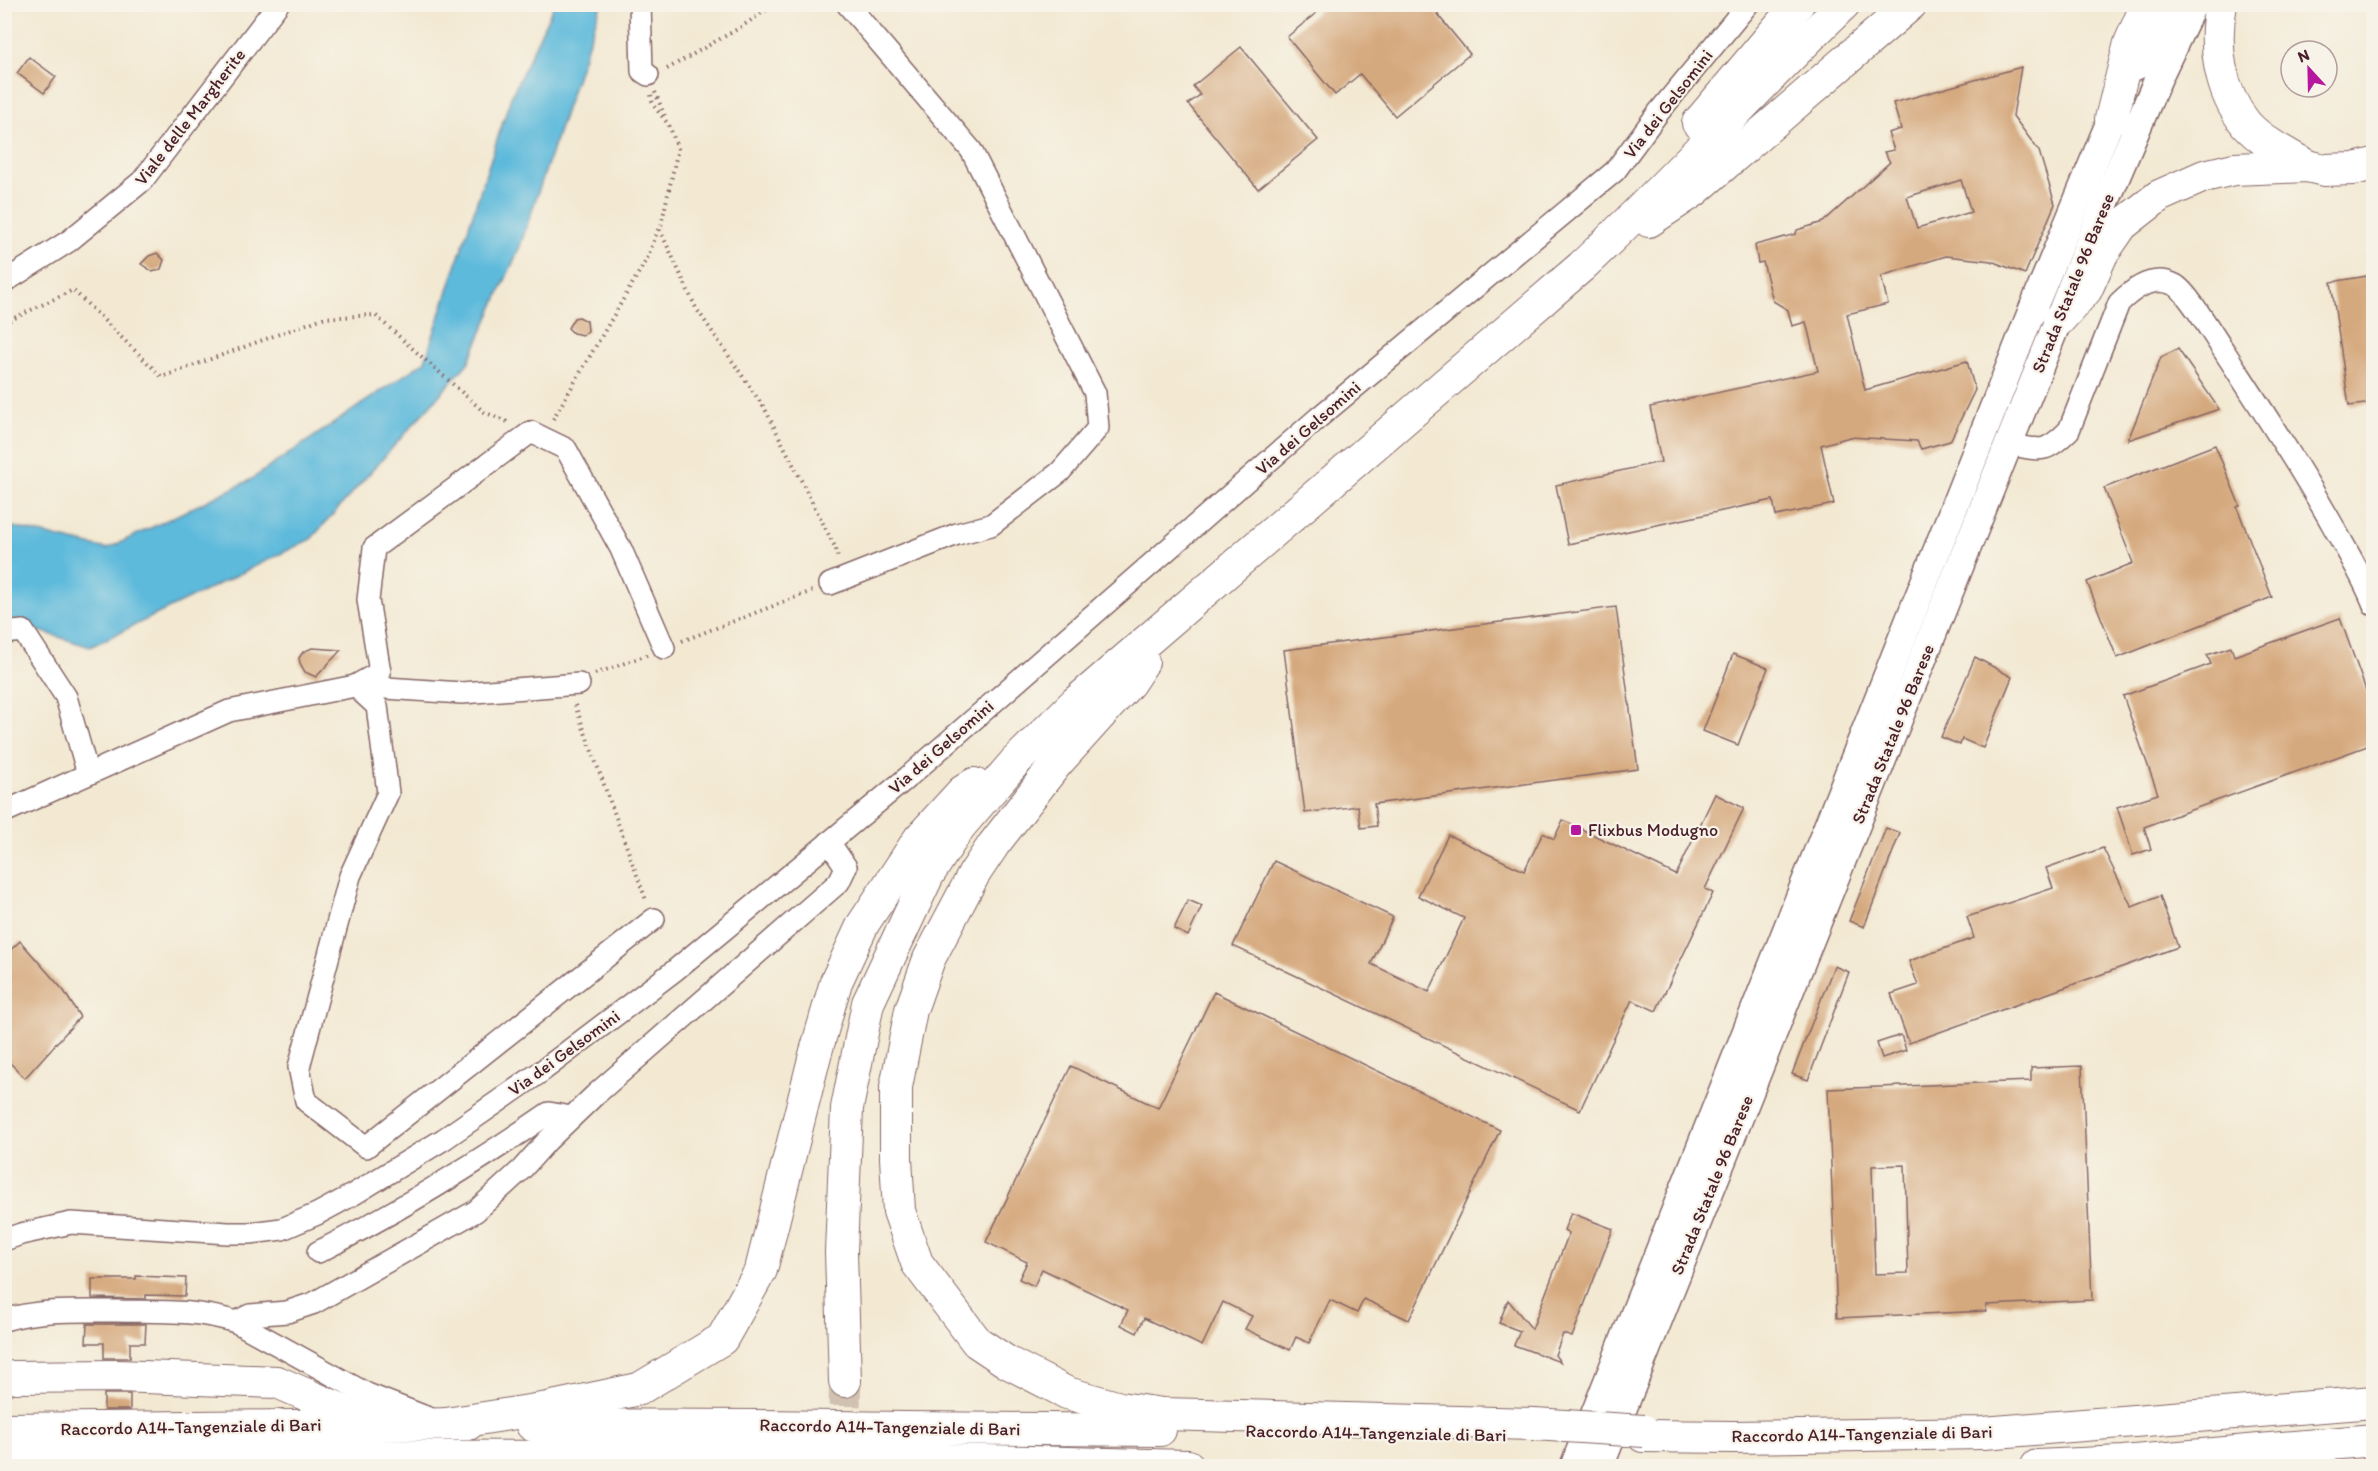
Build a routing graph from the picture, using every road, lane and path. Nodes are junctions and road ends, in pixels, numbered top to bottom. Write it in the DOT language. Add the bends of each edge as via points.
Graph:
graph roads {
  1 [pos="278,4"];
  2 [pos="640,4"];
  3 [pos="775,4"];
  4 [pos="847,4"];
  5 [pos="1748,4"];
  6 [pos="1798,4"];
  7 [pos="1844,4"];
  8 [pos="1911,4"];
  9 [pos="2147,4"];
  10 [pos="2165,4"];
  11 [pos="2193,4"];
  12 [pos="2221,4"];
  13 [pos="654,77"];
  14 [pos="2110,119"];
  15 [pos="669,125"];
  16 [pos="2373,164"];
  17 [pos="2307,166"];
  18 [pos="1636,216"];
  19 [pos="659,227"];
  20 [pos="1581,267"];
  21 [pos="4,282"];
  22 [pos="2059,320"];
  23 [pos="4,323"];
  24 [pos="531,432"];
  25 [pos="2008,444"];
  26 [pos="830,584"];
  27 [pos="2373,605"];
  28 [pos="1176,616"];
  29 [pos="4,633"];
  30 [pos="663,648"];
  31 [pos="579,684"];
  32 [pos="355,686"];
  33 [pos="1051,725"];
  34 [pos="88,774"];
  35 [pos="4,812"];
  36 [pos="829,842"];
  37 [pos="654,919"];
  38 [pos="571,1117"];
  39 [pos="4,1240"];
  40 [pos="318,1252"];
  41 [pos="4,1320"];
  42 [pos="236,1322"];
  43 [pos="4,1379"];
  44 [pos="845,1381"];
  45 [pos="2373,1402"];
  46 [pos="446,1424"];
  47 [pos="377,1425"];
  48 [pos="4,1428"];
  49 [pos="1534,1429"];
  50 [pos="2367,1441"];
  51 [pos="4,1456"];
  52 [pos="1188,1467"];
  53 [pos="1574,1467"];
  54 [pos="1600,1467"];
  55 [pos="2037,1467"];
  1 -- 21 [label="street, Viale delle Margherite" via="142,181 69,241"];
  2 -- 13 [label="street" via="642,71"];
  3 -- 13 [label="path"];
  4 -- 26 [label="street" via="971,150 1095,393 1098,428 1060,472 991,525 957,534"];
  5 -- 36 [label="street, Via dei Gelsomini" via="1615,171 1318,418"];
  6 -- 18 [label="highway" via="1685,138"];
  7 -- 18 [label="highway" via="1776,69"];
  8 -- 20 [label="highway" via="1694,191"];
  9 -- 14 [label="highway" via="2130,43"];
  10 -- 14 [label="main road, Strada Statale 96 Barese"];
  11 -- 22 [label="main road, Strada Statale 96 Barese" via="2109,193"];
  12 -- 17 [label="highway" via="2217,48 2223,81 2233,104 2247,124 2272,145"];
  13 -- 15 [label="path"];
  13 -- 15 [label="path" via="653,105"];
  14 -- 53 [label="main road, Strada Statale 96 Barese"];
  15 -- 19 [label="path" via="678,149"];
  16 -- 17 [label="highway" via="2324,170"];
  17 -- 22 [label="highway" via="2234,170 2204,176 2159,196 2122,225 2102,254 2086,290"];
  18 -- 20 [label="highway"];
  19 -- 24 [label="path" via="648,257 543,437"];
  19 -- 26 [label="path" via="696,308 765,409 836,549 839,562"];
  20 -- 28 [label="highway"];
  22 -- 25 [label="main road, Strada Statale 96 Barese"];
  23 -- 24 [label="path" via="73,290 162,377 323,318 375,315 484,412"];
  24 -- 30 [label="street" via="566,449 621,549"];
  24 -- 32 [label="street" via="374,548 368,600 380,672"];
  25 -- 27 [label="street" via="2042,450 2058,442 2069,430 2119,303 2132,290 2147,283 2176,285 2291,454 2365,582"];
  25 -- 54 [label="main road, Strada Statale 96 Barese"];
  26 -- 30 [label="path"];
  28 -- 33 [label="highway"];
  28 -- 49 [label="highway" via="1129,683 1056,764 994,844 929,959 911,1010 896,1087 899,1211 917,1263 977,1342 1067,1394 1163,1414"];
  29 -- 34 [label="street" via="23,631 66,697"];
  30 -- 31 [label="path"];
  31 -- 32 [label="street" via="462,693"];
  31 -- 37 [label="path" via="575,708"];
  32 -- 34 [label="street" via="229,711"];
  32 -- 37 [label="street" via="377,706 388,793 350,876 341,909 299,1067 306,1101 366,1147"];
  33 -- 44 [label="highway" via="984,796 934,865 868,1003 847,1108 841,1252"];
  33 -- 46 [label="highway" via="962,792 919,839 862,924 833,993 761,1270 722,1339 639,1389"];
  34 -- 35 [label="street"];
  36 -- 38 [label="street" via="846,867 839,882"];
  36 -- 39 [label="street, Via dei Gelsomini" via="674,971 542,1071 444,1139 317,1214 259,1232 71,1223"];
  38 -- 40 [label="street" via="549,1113 380,1221"];
  38 -- 42 [label="street" via="476,1211 314,1303 287,1312 250,1315"];
  41 -- 42 [label="street" via="60,1310 187,1311"];
  42 -- 46 [label="street" via="367,1394"];
  43 -- 47 [label="highway, Raccordo A14-Tangenziale di Bari" via="117,1376 276,1382"];
  45 -- 49 [label="highway, Raccordo A14-Tangenziale di Bari" via="1983,1433 1733,1437"];
  46 -- 47 [label="highway, Raccordo A14-Tangenziale di Bari"];
  46 -- 49 [label="highway, Raccordo A14-Tangenziale di Bari, bridge"];
  47 -- 48 [label="highway, Raccordo A14-Tangenziale di Bari"];
  50 -- 55 [label="highway"];
  51 -- 52 [label="highway, bridge" via="906,1458"];
}
